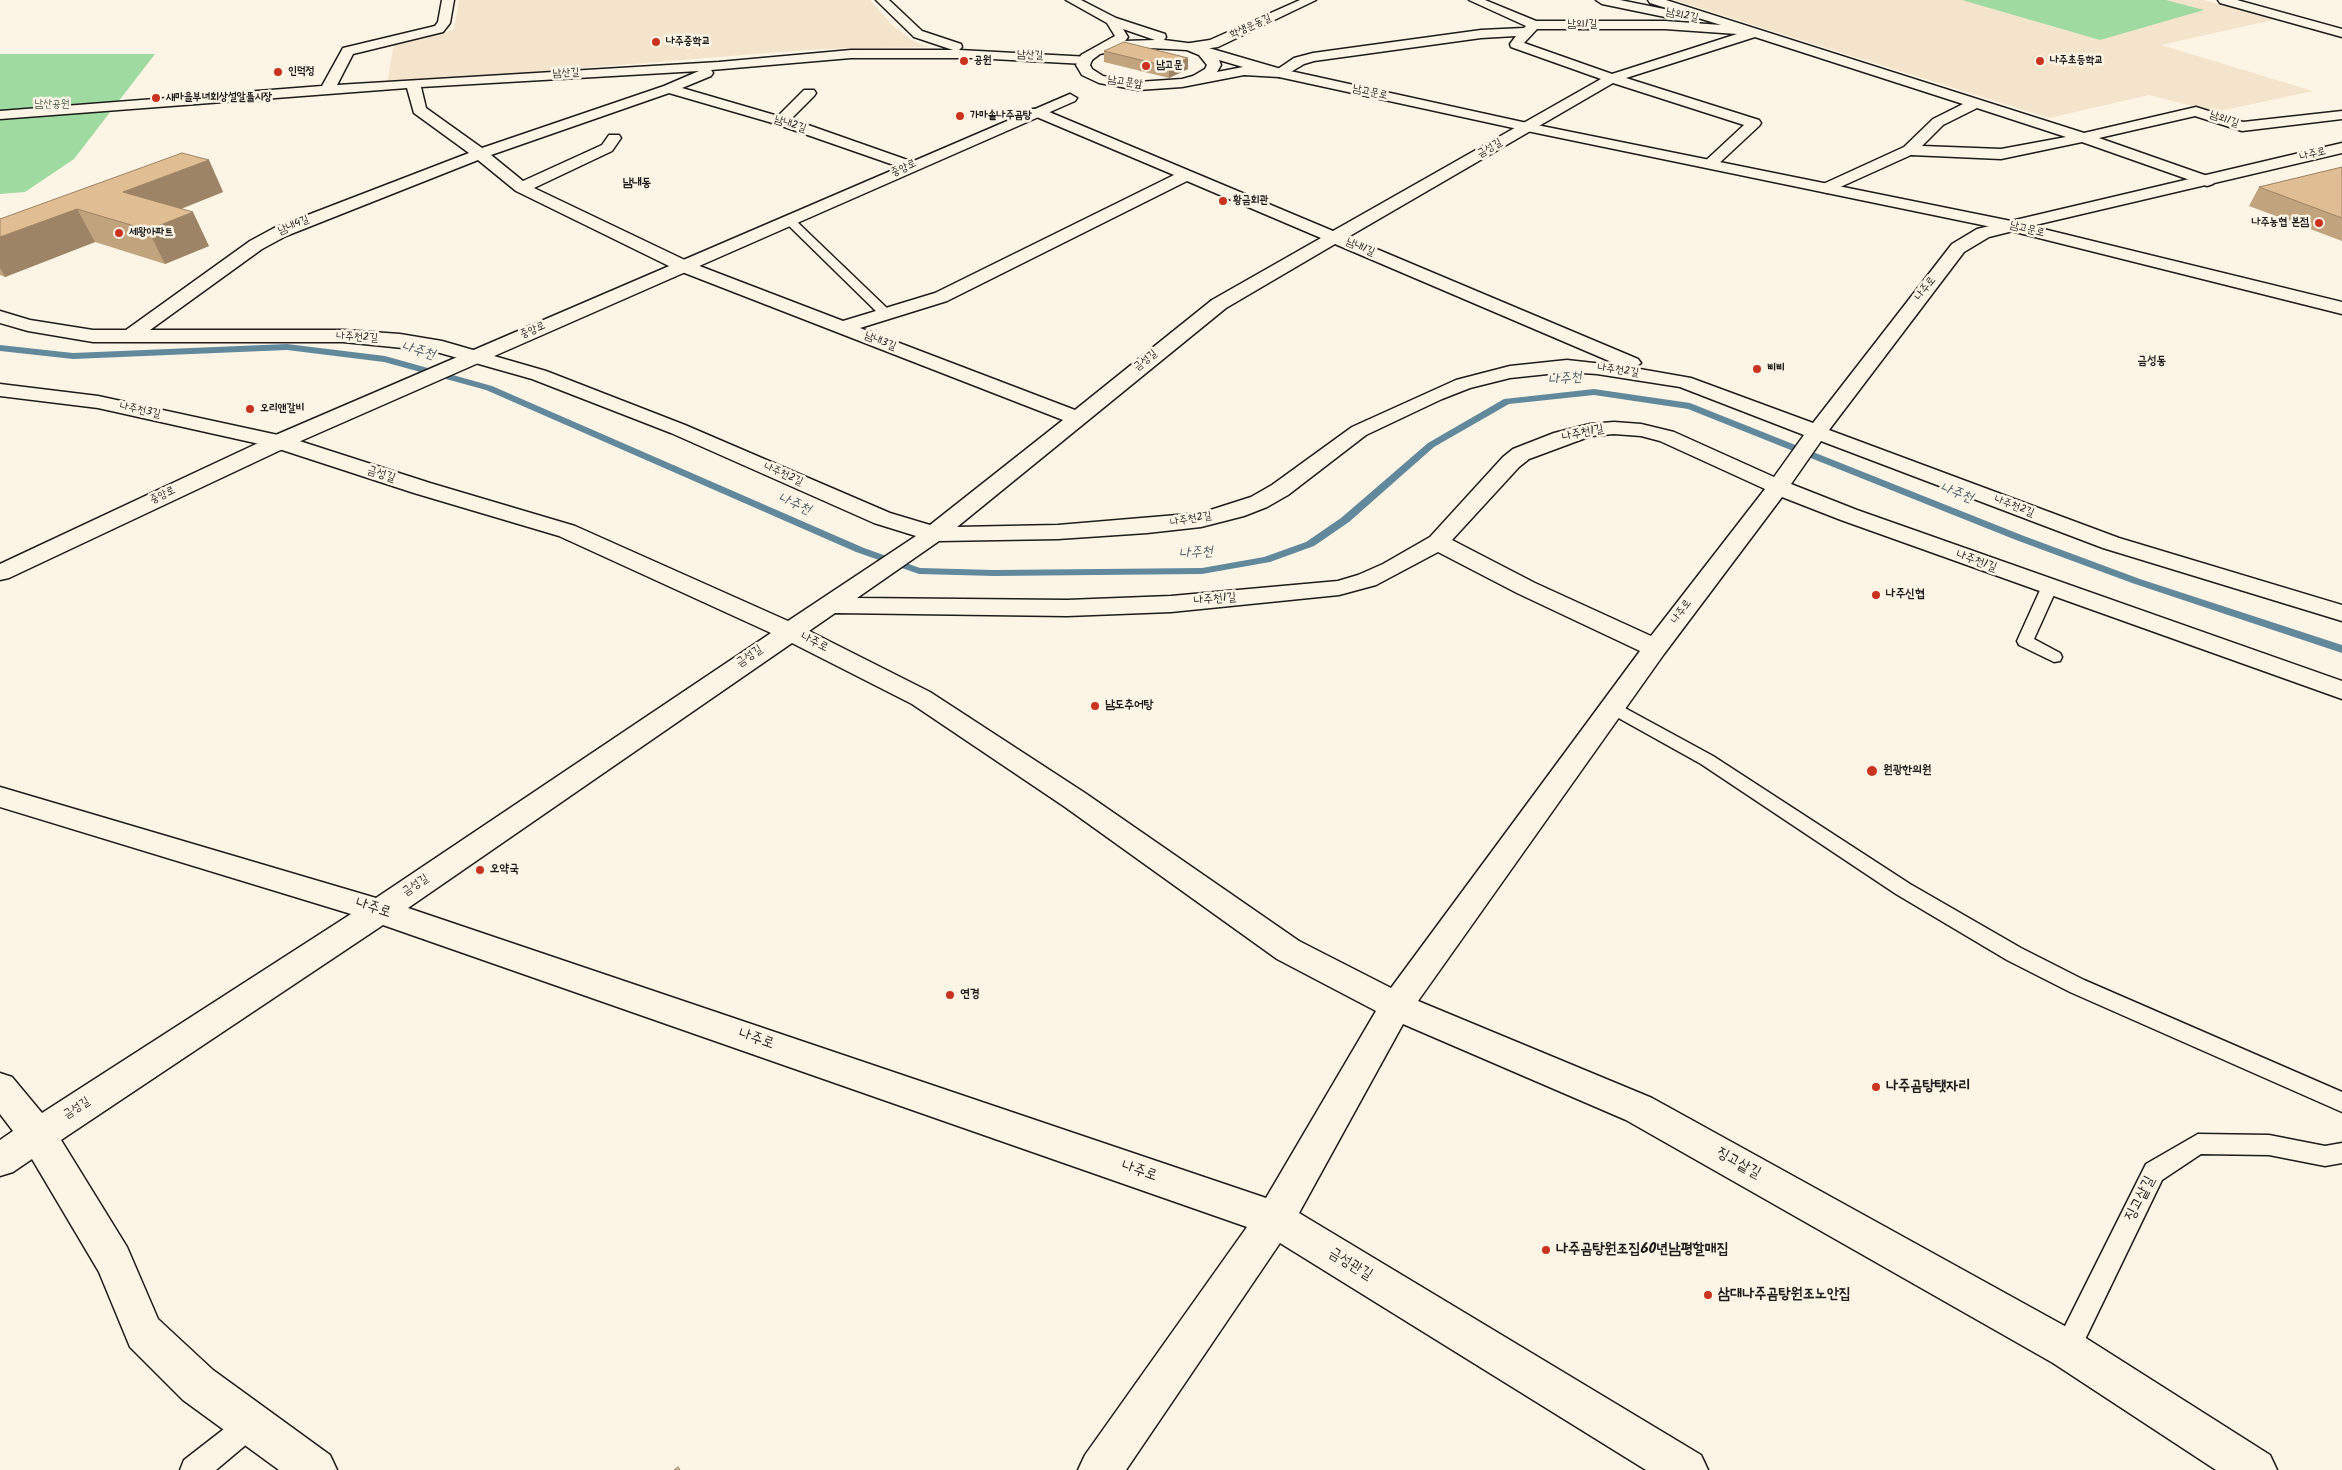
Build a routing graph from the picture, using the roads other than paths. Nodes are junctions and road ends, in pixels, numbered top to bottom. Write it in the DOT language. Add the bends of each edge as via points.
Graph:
graph roads {
  1 [pos="448,0"];
  2 [pos="882,0"];
  3 [pos="1072,0"];
  4 [pos="1310,0"];
  5 [pos="1475,0"];
  6 [pos="1602,0"];
  7 [pos="1654,0"];
  8 [pos="2224,0"];
  9 [pos="2252,7"];
  10 [pos="2332,17"];
  11 [pos="1112,21"];
  12 [pos="1530,28"];
  13 [pos="1732,29"];
  14 [pos="1757,32"];
  15 [pos="2342,32"];
  16 [pos="1186,47"];
  17 [pos="1204,52"];
  18 [pos="974,54"];
  19 [pos="1090,61"];
  20 [pos="719,66"];
  21 [pos="1279,73"];
  22 [pos="1198,78"];
  23 [pos="1612,78"];
  24 [pos="413,83"];
  25 [pos="1162,86"];
  26 [pos="668,89"];
  27 [pos="327,90"];
  28 [pos="809,93"];
  29 [pos="1083,95"];
  30 [pos="1975,103"];
  31 [pos="1037,112"];
  32 [pos="0,115"];
  33 [pos="2342,115"];
  34 [pos="781,121"];
  35 [pos="1527,127"];
  36 [pos="2079,136"];
  37 [pos="614,138"];
  38 [pos="2342,148"];
  39 [pos="1909,150"];
  40 [pos="480,154"];
  41 [pos="1710,164"];
  42 [pos="911,166"];
  43 [pos="1187,175"];
  44 [pos="2207,181"];
  45 [pos="522,188"];
  46 [pos="1827,188"];
  47 [pos="789,220"];
  48 [pos="2011,226"];
  49 [pos="1334,237"];
  50 [pos="683,266"];
  51 [pos="2342,308"];
  52 [pos="886,314"];
  53 [pos="0,317"];
  54 [pos="843,327"];
  55 [pos="129,336"];
  56 [pos="469,359"];
  57 [pos="1684,382"];
  58 [pos="0,390"];
  59 [pos="1077,418"];
  60 [pos="1814,436"];
  61 [pos="279,442"];
  62 [pos="1779,485"];
  63 [pos="934,534"];
  64 [pos="1438,542"];
  65 [pos="0,572"];
  66 [pos="2050,588"];
  67 [pos="828,605"];
  68 [pos="2342,613"];
  69 [pos="790,630"];
  70 [pos="1655,648"];
  71 [pos="2054,657"];
  72 [pos="2342,690"];
  73 [pos="1612,707"];
  74 [pos="0,797"];
  75 [pos="380,911"];
  76 [pos="1396,1006"];
  77 [pos="0,1088"];
  78 [pos="2342,1102"];
  79 [pos="38,1135"];
  80 [pos="2342,1153"];
  81 [pos="0,1160"];
  82 [pos="1275,1219"];
  83 [pos="2067,1349"];
  84 [pos="251,1424"];
  85 [pos="194,1470"];
  86 [pos="315,1470"];
  87 [pos="1100,1470"];
  88 [pos="1686,1470"];
  89 [pos="2255,1470"];
  1 -- 27 [label="street" via="444,23 439,29 348,51"];
  2 -- 18 [label="street, 남산길" via="918,34"];
  3 -- 11 [label="street"];
  4 -- 16 [label="street, 학생운동길" via="1213,44"];
  5 -- 12 [label="street"];
  6 -- 13 [label="street, 남외2길"];
  7 -- 14 [label="street, 남외1길"];
  8 -- 9 [label="street"];
  9 -- 10 [label="street" via="2288,8"];
  9 -- 15 [label="street"];
  11 -- 16 [label="street"];
  11 -- 19 [label="street" via="1122,37"];
  12 -- 13 [label="street, 남외1길" via="1665,25"];
  12 -- 21 [label="street" via="1313,57"];
  12 -- 23 [label="street" via="1516,44"];
  13 -- 14 [label="street, 남외1길"];
  14 -- 23 [label="street"];
  14 -- 30 [label="street, 남외1길"];
  16 -- 17 [label="street"];
  16 -- 19 [label="street" via="1132,43"];
  17 -- 21 [label="street"];
  17 -- 22 [label="street" via="1214,66"];
  18 -- 19 [label="street, 남산길"];
  18 -- 20 [label="street, 남산길" via="851,54"];
  19 -- 25 [label="street, 남고문앞" via="1099,79 1117,84"];
  19 -- 29 [label="street"];
  20 -- 24 [label="street, 남산길"];
  20 -- 26 [label="street, 남내4길"];
  21 -- 22 [label="street, 남고문앞" via="1244,71"];
  21 -- 35 [label="street, 남고문로"];
  22 -- 25 [label="street, 남고문앞"];
  23 -- 35 [label="street"];
  23 -- 41 [label="street" via="1754,123"];
  24 -- 27 [label="street, 남산길"];
  24 -- 40 [label="street" via="419,110"];
  25 -- 29 [label="street"];
  26 -- 34 [label="street, 남내2길"];
  26 -- 40 [label="street, 남내4길"];
  27 -- 32 [label="street, 남산길"];
  28 -- 34 [label="street"];
  29 -- 31 [label="street, 중앙로"];
  30 -- 36 [label="street, 남외1길"];
  30 -- 39 [label="street" via="1938,122"];
  31 -- 42 [label="street, 중앙로"];
  31 -- 43 [label="street, 남내1길"];
  33 -- 36 [label="street, 남외1길" via="2242,127 2196,111"];
  34 -- 42 [label="street, 남내2길"];
  35 -- 41 [label="street, 남고문로"];
  35 -- 49 [label="street, 금성길"];
  36 -- 39 [label="street" via="2001,154"];
  36 -- 44 [label="street, 남외1길"];
  37 -- 45 [label="street" via="607,148"];
  38 -- 44 [label="street, 나주로"];
  39 -- 46 [label="street"];
  40 -- 45 [label="street"];
  40 -- 55 [label="street, 남내4길" via="280,232"];
  41 -- 46 [label="street, 남고문로"];
  42 -- 47 [label="street, 중앙로"];
  43 -- 49 [label="street, 남내1길"];
  43 -- 52 [label="street" via="941,297"];
  44 -- 48 [label="street, 나주로"];
  45 -- 50 [label="street"];
  46 -- 48 [label="street, 남고문로"];
  47 -- 50 [label="street, 중앙로"];
  47 -- 52 [label="lane"];
  48 -- 51 [label="street, 남고문로"];
  48 -- 60 [label="street, 나주로" via="1983,233 1958,248"];
  49 -- 57 [label="street, 남내1길" via="1614,356"];
  49 -- 59 [label="street, 금성길" via="1218,304"];
  50 -- 54 [label="street, 남내3길"];
  50 -- 56 [label="street, 중앙로"];
  52 -- 54 [label="street"];
  53 -- 55 [label="street, 나주천2길" via="58,331 93,336"];
  54 -- 59 [label="street, 남내3길"];
  55 -- 56 [label="street, 나주천2길" via="342,336 435,345"];
  56 -- 61 [label="street, 중앙로"];
  56 -- 63 [label="street, 나주천2길" via="539,375 678,429 882,518"];
  57 -- 60 [label="street, 나주천2길"];
  57 -- 63 [label="street, 나주천2길" via="1567,366 1510,372 1463,384 1359,431 1280,490 1236,511 1201,520 1146,526"];
  58 -- 61 [label="street, 나주천3길" via="98,402"];
  59 -- 63 [label="street, 금성길"];
  60 -- 62 [label="street, 나주로"];
  60 -- 68 [label="street, 나주천2길" via="2111,543"];
  61 -- 65 [label="street, 중앙로"];
  61 -- 69 [label="street, 금성길" via="567,531"];
  62 -- 64 [label="street, 나주천1길" via="1667,436 1641,430 1590,430 1521,454"];
  62 -- 66 [label="street, 나주천1길"];
  62 -- 70 [label="street, 나주로"];
  63 -- 67 [label="street, 금성길"];
  64 -- 67 [label="street, 나주천1길" via="1367,580 1321,591 1171,604 1067,608"];
  64 -- 70 [label="street" via="1526,588"];
  66 -- 71 [label="lane" via="2025,641"];
  66 -- 72 [label="street, 나주천1길"];
  67 -- 69 [label="street, 금성길"];
  69 -- 75 [label="street, 금성길"];
  69 -- 76 [label="street, 나주로" via="921,698 1075,800 1288,950"];
  70 -- 73 [label="street, 나주로"];
  73 -- 76 [label="street, 나주로"];
  73 -- 78 [label="lane" via="1707,760 1903,889 2014,954 2077,986"];
  74 -- 75 [label="street, 나주로"];
  75 -- 79 [label="street, 금성길"];
  75 -- 82 [label="street, 나주로"];
  76 -- 82 [label="street, 나주로"];
  76 -- 83 [label="street, 징고샅길" via="1639,1109"];
  77 -- 79 [label="street"];
  79 -- 81 [label="street, 금성길"];
  79 -- 84 [label="street" via="113,1260 144,1333 198,1385"];
  80 -- 83 [label="lane, 징고샅길" via="2325,1156 2269,1145 2198,1144 2154,1172"];
  82 -- 87 [label="street"];
  82 -- 88 [label="street, 금성관길"];
  83 -- 89 [label="street, 징고샅길"];
  84 -- 85 [label="lane"];
  84 -- 86 [label="street"];
}
